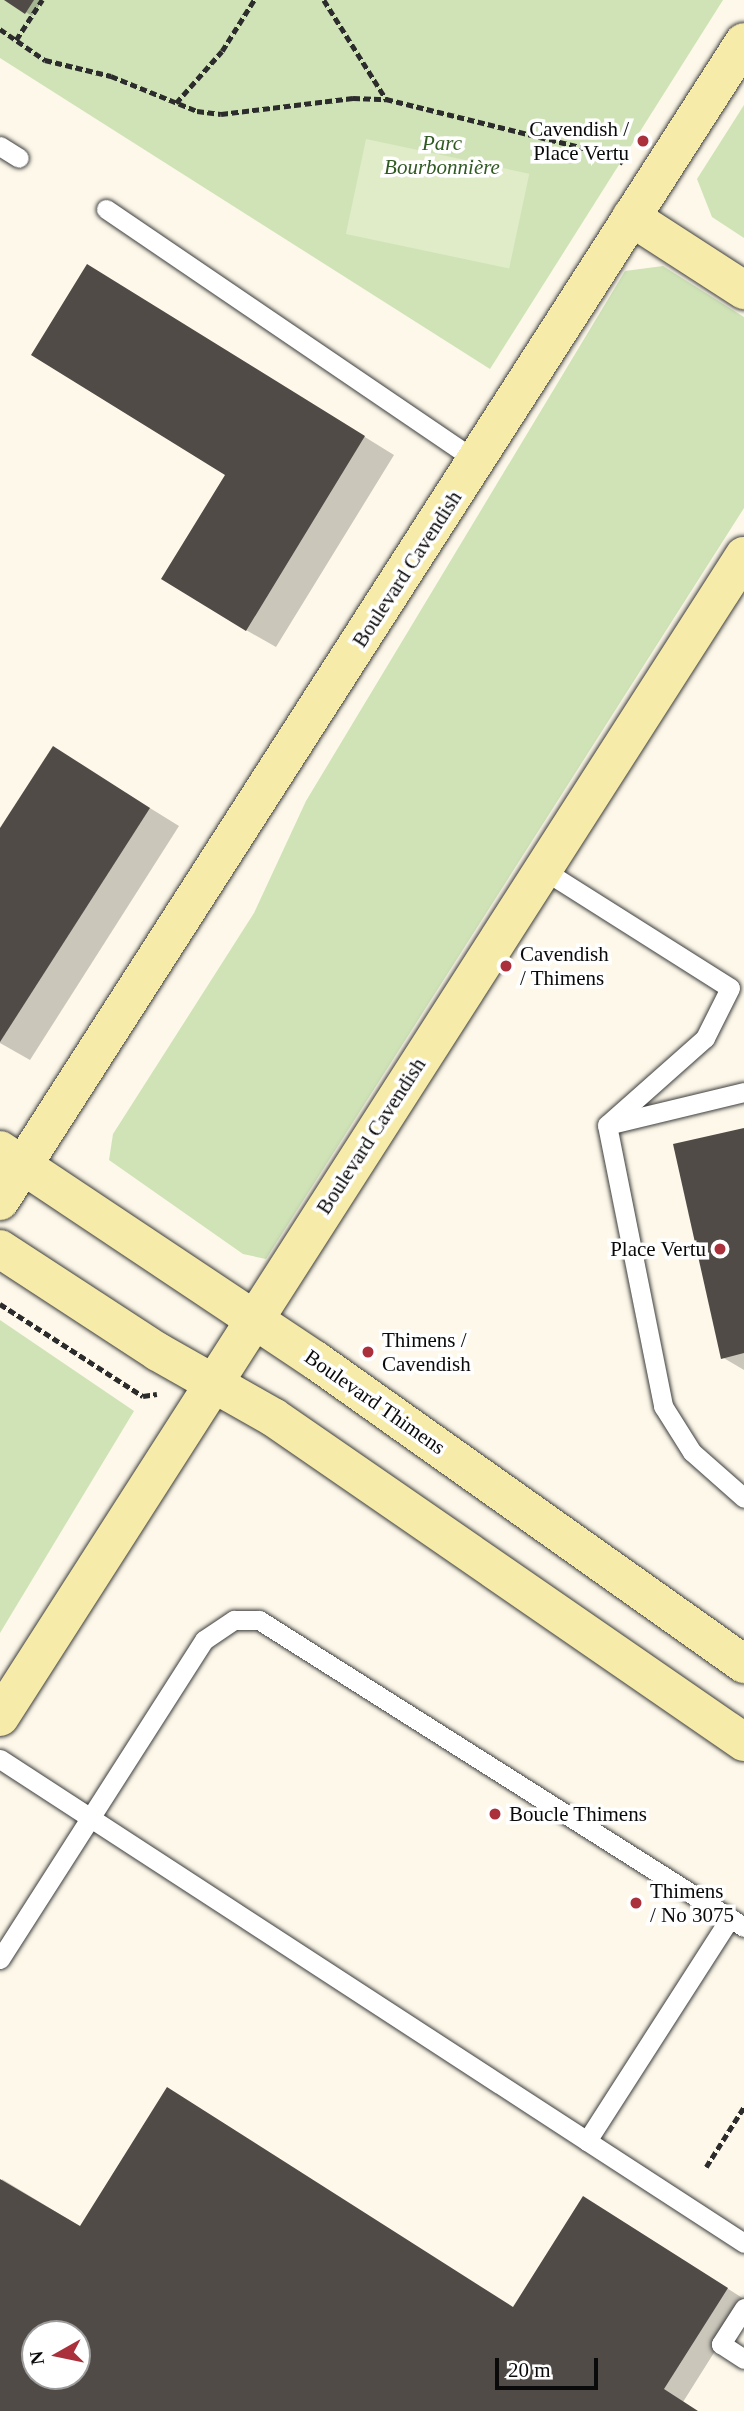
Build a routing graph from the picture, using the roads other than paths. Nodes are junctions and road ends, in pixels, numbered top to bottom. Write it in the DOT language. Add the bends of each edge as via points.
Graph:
graph roads {
  1 [pos="744,42"];
  2 [pos="0,146"];
  3 [pos="19,158"];
  4 [pos="106,209"];
  5 [pos="631,217"];
  6 [pos="744,290"];
  7 [pos="476,460"];
  8 [pos="744,556"];
  9 [pos="542,869"];
  10 [pos="744,1091"];
  11 [pos="607,1125"];
  12 [pos="11,1158"];
  13 [pos="0,1201"];
  14 [pos="0,1249"];
  15 [pos="254,1319"];
  16 [pos="214,1385"];
  17 [pos="744,1498"];
  18 [pos="744,1664"];
  19 [pos="0,1717"];
  20 [pos="744,1742"];
  21 [pos="0,1759"];
  22 [pos="90,1821"];
  23 [pos="737,1923"];
  24 [pos="0,1959"];
  25 [pos="587,2141"];
  26 [pos="744,2243"];
  27 [pos="744,2308"];
  28 [pos="744,2359"];
  1 -- 5 [label="main road, Boulevard Cavendish"];
  2 -- 3 [label="lane"];
  4 -- 7 [label="lane"];
  5 -- 6 [label="main road"];
  5 -- 7 [label="main road, Boulevard Cavendish"];
  7 -- 12 [label="main road, Boulevard Cavendish"];
  8 -- 9 [label="main road, Boulevard Cavendish"];
  9 -- 11 [label="lane" via="730,988 705,1038"];
  9 -- 15 [label="main road, Boulevard Cavendish"];
  10 -- 11 [label="lane"];
  11 -- 17 [label="lane" via="663,1406 692,1452"];
  12 -- 13 [label="main road, Boulevard Cavendish"];
  12 -- 15 [label="main road, Boulevard Thimens"];
  14 -- 16 [label="main road"];
  15 -- 16 [label="main road, Boulevard Cavendish"];
  15 -- 18 [label="main road, Boulevard Thimens"];
  16 -- 19 [label="main road, Boulevard Cavendish"];
  16 -- 20 [label="main road" via="306,1440"];
  21 -- 22 [label="lane"];
  22 -- 23 [label="lane" via="204,1640 234,1620 258,1620"];
  22 -- 24 [label="lane"];
  22 -- 25 [label="lane"];
  23 -- 25 [label="lane"];
  25 -- 26 [label="lane"];
  27 -- 28 [label="lane" via="721,2344"];
}
